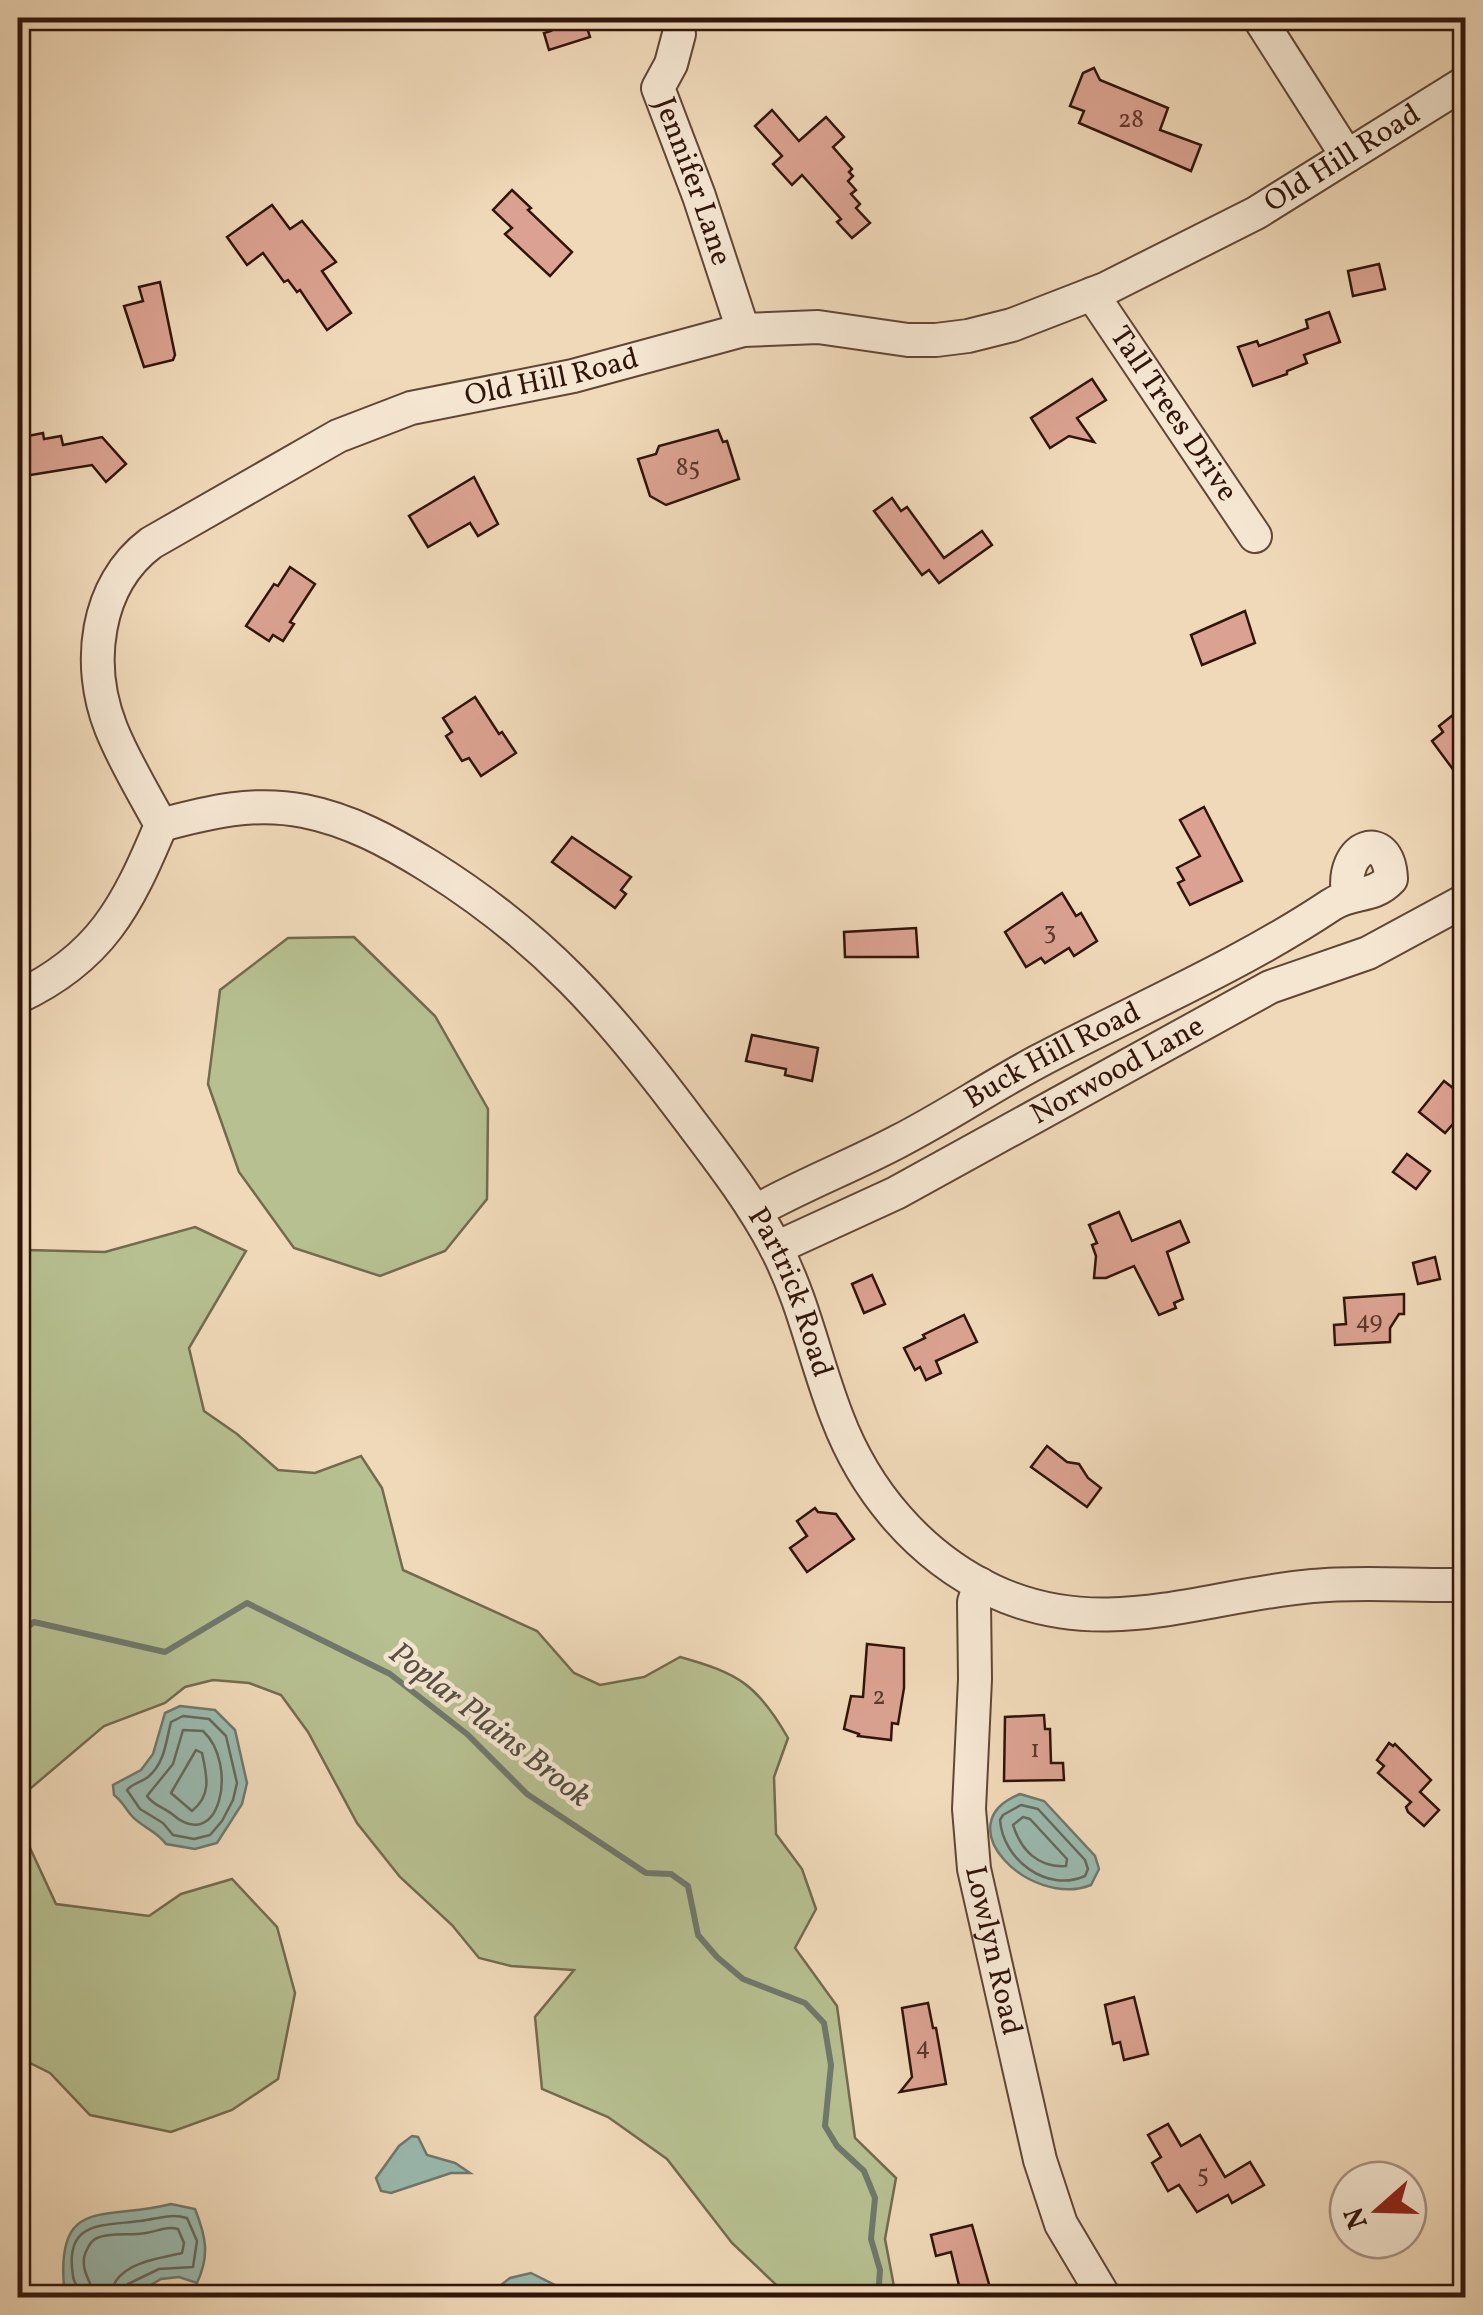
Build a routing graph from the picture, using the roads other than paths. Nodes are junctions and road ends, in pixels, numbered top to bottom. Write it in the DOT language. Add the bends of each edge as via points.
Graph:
graph roads {
  1 [pos="1259,18"];
  2 [pos="679,34"];
  3 [pos="1466,82"];
  4 [pos="1347,156"];
  5 [pos="1092,294"];
  6 [pos="743,330"];
  7 [pos="1255,536"];
  8 [pos="161,825"];
  9 [pos="1348,894"];
  10 [pos="1464,901"];
  11 [pos="18,997"];
  12 [pos="756,1211"];
  13 [pos="776,1248"];
  14 [pos="980,1584"];
  15 [pos="1466,1585"];
  16 [pos="1105,2298"];
  1 -- 4 [label="street"];
  2 -- 6 [label="street, Jennifer Lane" via="658,88"];
  3 -- 4 [label="street, Old Hill Road"];
  4 -- 5 [label="street, Old Hill Road" via="1256,213"];
  5 -- 6 [label="street, Old Hill Road" via="952,338 908,340 818,327"];
  5 -- 7 [label="street, Tall Trees Drive"];
  6 -- 8 [label="street, Old Hill Road" via="372,420 140,550 106,604 98,676 112,730"];
  8 -- 11 [label="street" via="124,907 100,941 70,968"];
  8 -- 12 [label="street, Partrick Road" via="238,808 308,812 374,834 448,878 528,937 584,990"];
  9 -- 12 [label="street, Buck Hill Road" via="1247,955"];
  10 -- 13 [label="street, Norwood Lane" via="1368,953 1270,986 896,1193"];
  12 -- 13 [label="street, Partrick Road"];
  13 -- 14 [label="street, Partrick Road" via="836,1416 866,1476 912,1534"];
  14 -- 15 [label="street, Partrick Road" via="1039,1607 1108,1616 1310,1586"];
  14 -- 16 [label="street, Lowlyn Road" via="968,1809 974,1869 1050,2195"];
}
